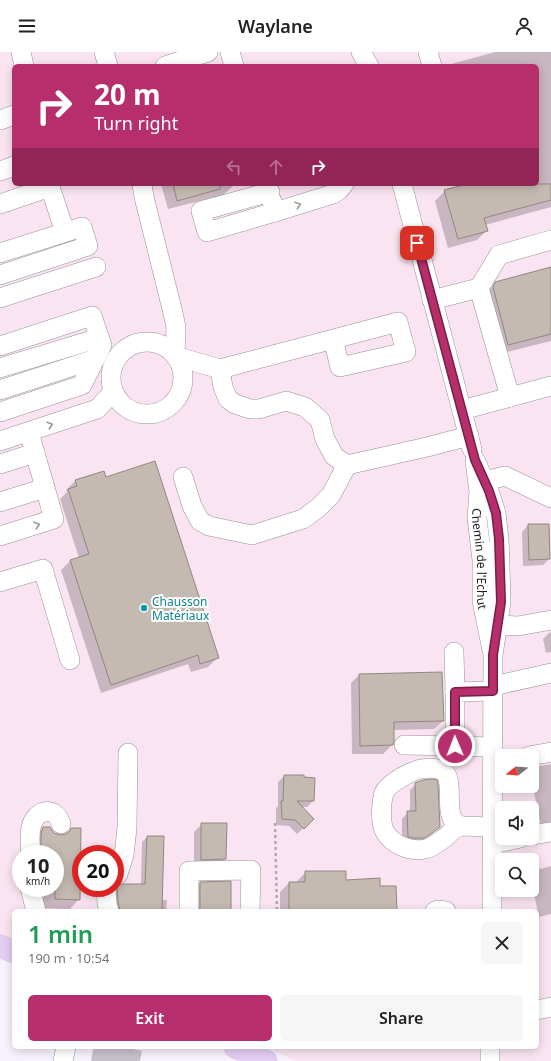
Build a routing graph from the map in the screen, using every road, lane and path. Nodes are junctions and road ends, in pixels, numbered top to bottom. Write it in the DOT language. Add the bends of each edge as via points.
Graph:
graph roads {
  1 [pos="21,52"];
  2 [pos="104,52"];
  3 [pos="208,52"];
  4 [pos="230,52"];
  5 [pos="361,52"];
  6 [pos="377,52"];
  7 [pos="430,52"];
  8 [pos="24,64"];
  9 [pos="107,64"];
  10 [pos="171,64"];
  11 [pos="233,64"];
  12 [pos="368,64"];
  13 [pos="377,64"];
  14 [pos="431,64"];
  15 [pos="12,116"];
  16 [pos="0,120"];
  17 [pos="12,167"];
  18 [pos="0,171"];
  19 [pos="52,186"];
  20 [pos="142,186"];
  21 [pos="342,186"];
  22 [pos="405,186"];
  23 [pos="269,188"];
  24 [pos="0,204"];
  25 [pos="275,212"];
  26 [pos="64,232"];
  27 [pos="551,240"];
  28 [pos="0,252"];
  29 [pos="96,267"];
  30 [pos="0,275"];
  31 [pos="479,288"];
  32 [pos="0,298"];
  33 [pos="432,300"];
  34 [pos="99,338"];
  35 [pos="333,339"];
  36 [pos="0,346"];
  37 [pos="175,356"];
  38 [pos="95,359"];
  39 [pos="0,368"];
  40 [pos="220,369"];
  41 [pos="551,386"];
  42 [pos="0,390"];
  43 [pos="113,392"];
  44 [pos="510,397"];
  45 [pos="462,410"];
  46 [pos="0,412"];
  47 [pos="29,432"];
  48 [pos="469,436"];
  49 [pos="0,441"];
  50 [pos="35,453"];
  51 [pos="475,460"];
  52 [pos="0,464"];
  53 [pos="347,465"];
  54 [pos="183,477"];
  55 [pos="485,481"];
  56 [pos="45,488"];
  57 [pos="551,498"];
  58 [pos="0,502"];
  59 [pos="0,536"];
  60 [pos="0,582"];
  61 [pos="551,620"];
  62 [pos="497,625"];
  63 [pos="454,652"];
  64 [pos="493,655"];
  65 [pos="70,660"];
  66 [pos="551,673"];
  67 [pos="493,689"];
  68 [pos="455,692"];
  69 [pos="404,745"];
  70 [pos="455,746"];
  71 [pos="496,749"];
  72 [pos="551,752"];
  73 [pos="128,753"];
  74 [pos="539,754"];
  75 [pos="495,757"];
  76 [pos="495,783"];
  77 [pos="275,823"];
  78 [pos="61,824"];
  79 [pos="460,826"];
  80 [pos="551,832"];
  81 [pos="493,835"];
  82 [pos="539,835"];
  83 [pos="30,845"];
  84 [pos="124,855"];
  85 [pos="32,897"];
  86 [pos="107,897"];
  87 [pos="35,909"];
  88 [pos="108,909"];
  89 [pos="190,909"];
  90 [pos="250,909"];
  91 [pos="277,909"];
  92 [pos="492,909"];
  93 [pos="0,946"];
  94 [pos="12,951"];
  95 [pos="551,1007"];
  96 [pos="539,1010"];
  97 [pos="66,1049"];
  98 [pos="239,1049"];
  99 [pos="490,1049"];
  100 [pos="63,1061"];
  101 [pos="266,1061"];
  102 [pos="490,1061"];
  1 -- 8 [label="street"];
  2 -- 9 [label="street"];
  3 -- 10 [label="street"];
  4 -- 11 [label="street"];
  5 -- 12 [label="street"];
  6 -- 13 [label="street"];
  7 -- 14 [label="street"];
  15 -- 16 [label="street"];
  17 -- 18 [label="street"];
  19 -- 24 [label="street"];
  19 -- 26 [label="street"];
  20 -- 37 [label="street" via="176,327"];
  25 -- 21 [label="street, one-way" via="333,194"];
  22 -- 33 [label="street, Chemin de l'Echut"];
  23 -- 25 [label="street"];
  23 -- 25 [label="street" via="201,211 207,232"];
  26 -- 28 [label="street"];
  26 -- 30 [label="street" via="82,227 88,246"];
  27 -- 31 [label="street" via="499,255"];
  29 -- 32 [label="street"];
  31 -- 33 [label="street"];
  31 -- 44 [label="street"];
  33 -- 45 [label="street, Chemin de l'Echut"];
  34 -- 36 [label="street" via="92,316"];
  34 -- 38 [label="street" via="102,345"];
  34 -- 39 [label="street"];
  35 -- 40 [label="street"];
  37 -- 40 [label="street"];
  37 -- 43 [label="street" via="159,344 149,342 129,347 114,361 110,382"];
  37 -- 43 [label="street" via="182,370 182,386 173,404 165,410 145,415 134,413 118,400"];
  38 -- 42 [label="street"];
  38 -- 46 [label="street" via="82,385"];
  40 -- 53 [label="street" via="223,387 228,398 235,404 259,409 286,401 305,407 320,420 325,439 334,456"];
  41 -- 44 [label="street"];
  47 -- 43 [label="street, one-way" via="97,409"];
  44 -- 45 [label="street"];
  45 -- 48 [label="street, Chemin de l'Echut"];
  47 -- 49 [label="street"];
  47 -- 50 [label="street"];
  48 -- 51 [label="street, Chemin de l'Echut"];
  48 -- 53 [label="street"];
  50 -- 52 [label="street"];
  50 -- 56 [label="street"];
  51 -- 55 [label="street, Chemin de l'Echut"];
  51 -- 64 [label="street, Chemin de l'Echut" via="479,492 477,518 482,560 482,601"];
  53 -- 54 [label="street" via="331,495 318,508 302,519 252,535 200,522"];
  55 -- 57 [label="street" via="504,476"];
  55 -- 62 [label="street, Chemin de l'Echut" via="496,513 499,539 501,602"];
  56 -- 58 [label="street"];
  59 -- 56 [label="street, one-way" via="54,519"];
  60 -- 65 [label="street" via="43,569"];
  61 -- 62 [label="street" via="518,626"];
  62 -- 64 [label="street, Chemin de l'Echut"];
  63 -- 68 [label="street"];
  64 -- 67 [label="street, Chemin de l'Echut"];
  66 -- 67 [label="street"];
  67 -- 68 [label="street"];
  67 -- 71 [label="street, Chemin de l'Echut"];
  68 -- 70 [label="street"];
  69 -- 70 [label="street"];
  70 -- 75 [label="street"];
  72 -- 74 [label="street"];
  73 -- 84 [label="street"];
  76 -- 81 [label="street, Chemin de l'Echut"];
  77 -- 91 [label="path"];
  78 -- 83 [label="street" via="54,813 39,813 31,827"];
  79 -- 79 [label="street" via="426,849 414,850 403,847 385,831 382,821 384,792 394,782 418,769 431,768 445,773 453,820"];
  79 -- 81 [label="street"];
  80 -- 82 [label="street"];
  81 -- 92 [label="street, Chemin de l'Echut"];
  85 -- 87 [label="street"];
  86 -- 88 [label="street"];
  89 -- 90 [label="street" via="189,871 251,870"];
  93 -- 94 [label="main road"];
  95 -- 96 [label="street"];
  97 -- 100 [label="street"];
  98 -- 101 [label="main road"];
  99 -- 102 [label="street"];
}
